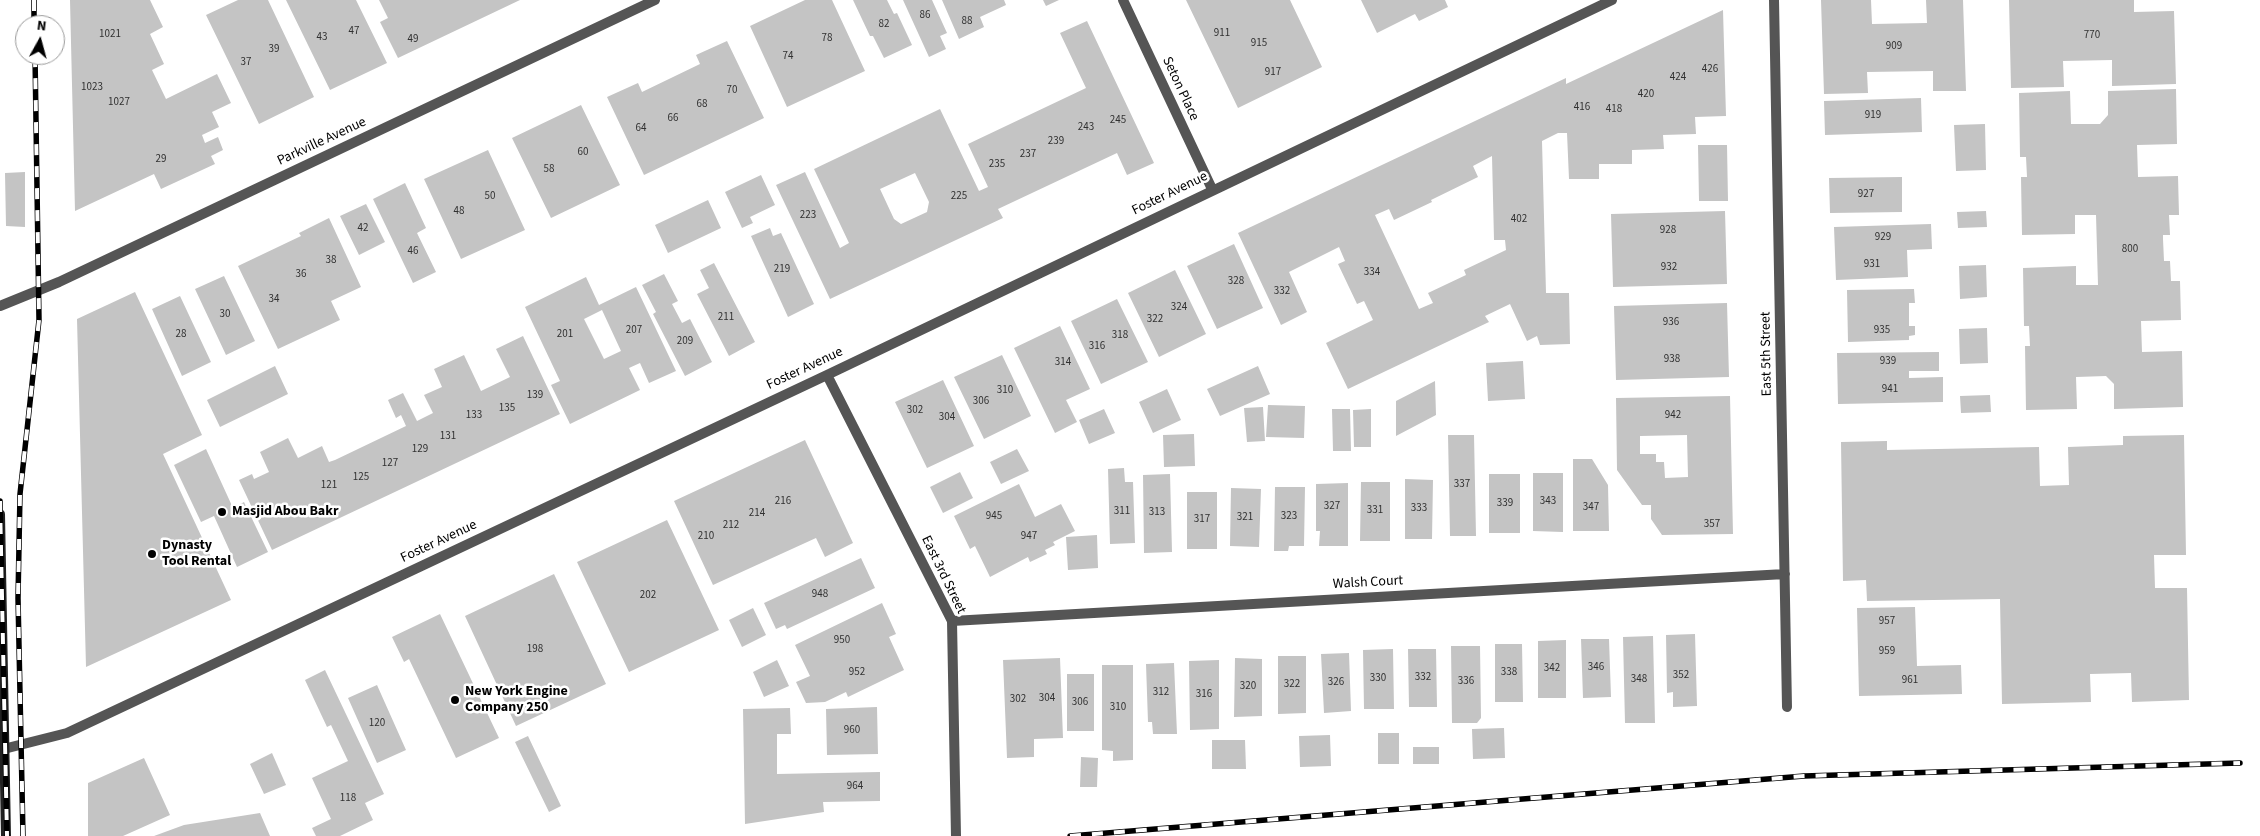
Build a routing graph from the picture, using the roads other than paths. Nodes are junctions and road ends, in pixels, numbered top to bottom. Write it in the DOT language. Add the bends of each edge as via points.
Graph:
graph roads {
  1 [pos="655,0"];
  2 [pos="1123,0"];
  3 [pos="1612,0"];
  4 [pos="1774,0"];
  5 [pos="1212,189"];
  6 [pos="0,306"];
  7 [pos="827,374"];
  8 [pos="0,514"];
  9 [pos="1786,574"];
  10 [pos="952,621"];
  11 [pos="1787,706"];
  12 [pos="2,749"];
  13 [pos="6,836"];
  14 [pos="956,836"];
  1 -- 6 [label="street, Parkville Avenue" via="58,282"];
  2 -- 5 [label="street, Seton Place"];
  3 -- 5 [label="street, Foster Avenue"];
  4 -- 9 [label="street, East 5th Street"];
  5 -- 7 [label="street, Foster Avenue"];
  7 -- 10 [label="street, East 3rd Street"];
  7 -- 12 [label="street, Foster Avenue" via="68,732"];
  8 -- 12 [label="main road"];
  9 -- 10 [label="street, Walsh Court"];
  9 -- 11 [label="street, East 5th Street"];
  10 -- 14 [label="street, East 3rd Street"];
  12 -- 13 [label="main road"];
}
